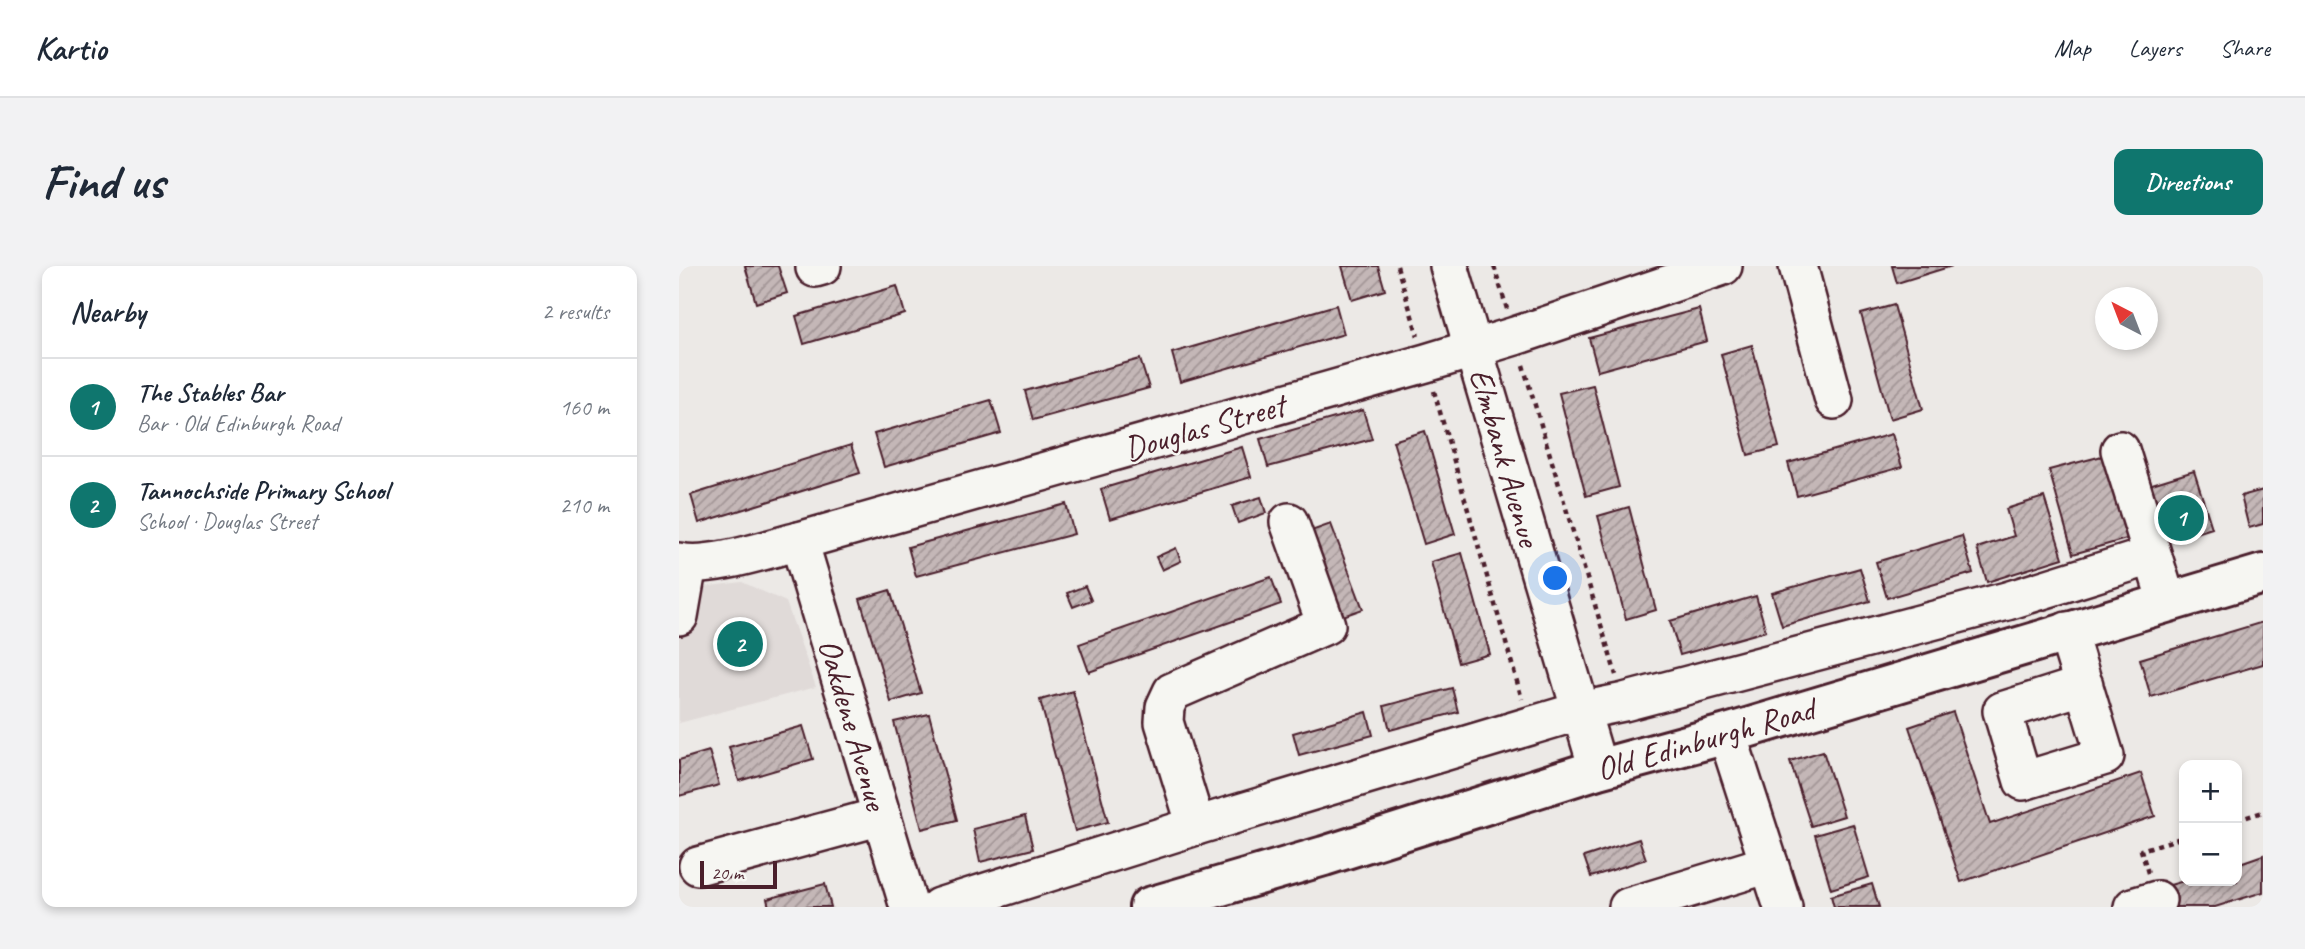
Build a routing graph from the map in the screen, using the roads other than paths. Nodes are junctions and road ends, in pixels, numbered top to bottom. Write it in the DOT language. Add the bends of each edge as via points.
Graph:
graph roads {
  1 [pos="1449,266"];
  2 [pos="1724,266"];
  3 [pos="1798,266"];
  4 [pos="1474,348"];
  5 [pos="1834,400"];
  6 [pos="2120,450"];
  7 [pos="1289,522"];
  8 [pos="799,541"];
  9 [pos="2138,560"];
  10 [pos="683,563"];
  11 [pos="2263,574"];
  12 [pos="2167,602"];
  13 [pos="679,615"];
  14 [pos="2067,631"];
  15 [pos="2084,685"];
  16 [pos="1580,711"];
  17 [pos="1727,734"];
  18 [pos="1598,769"];
  19 [pos="881,816"];
  20 [pos="1196,826"];
  21 [pos="1769,864"];
  22 [pos="698,866"];
  23 [pos="909,907"];
  24 [pos="939,907"];
  25 [pos="1149,907"];
  26 [pos="1628,907"];
  27 [pos="1783,907"];
  1 -- 4 [label="street, Elmbank Avenue"];
  2 -- 4 [label="street, Douglas Street"];
  3 -- 5 [label="street"];
  4 -- 8 [label="street, Douglas Street"];
  4 -- 16 [label="street, Elmbank Avenue"];
  6 -- 12 [label="street"];
  7 -- 20 [label="street" via="1326,625 1172,692 1164,722"];
  8 -- 10 [label="street, Douglas Street" via="727,559"];
  8 -- 19 [label="street, Oakdene Avenue"];
  9 -- 16 [label="street, Old Edinburgh Road" via="2007,601"];
  10 -- 13 [label="street"];
  11 -- 12 [label="main road, Old Edinburgh Road"];
  12 -- 14 [label="main road, Old Edinburgh Road"];
  14 -- 15 [label="street"];
  14 -- 17 [label="main road, Old Edinburgh Road"];
  16 -- 18 [label="street, Elmbank Avenue"];
  16 -- 20 [label="street, Old Edinburgh Road"];
  17 -- 18 [label="main road, Old Edinburgh Road"];
  17 -- 21 [label="street"];
  18 -- 25 [label="main road, Old Edinburgh Road"];
  19 -- 22 [label="street"];
  19 -- 23 [label="street, Oakdene Avenue"];
  20 -- 24 [label="street, Old Edinburgh Road"];
  21 -- 26 [label="street"];
  21 -- 27 [label="street"];
}
